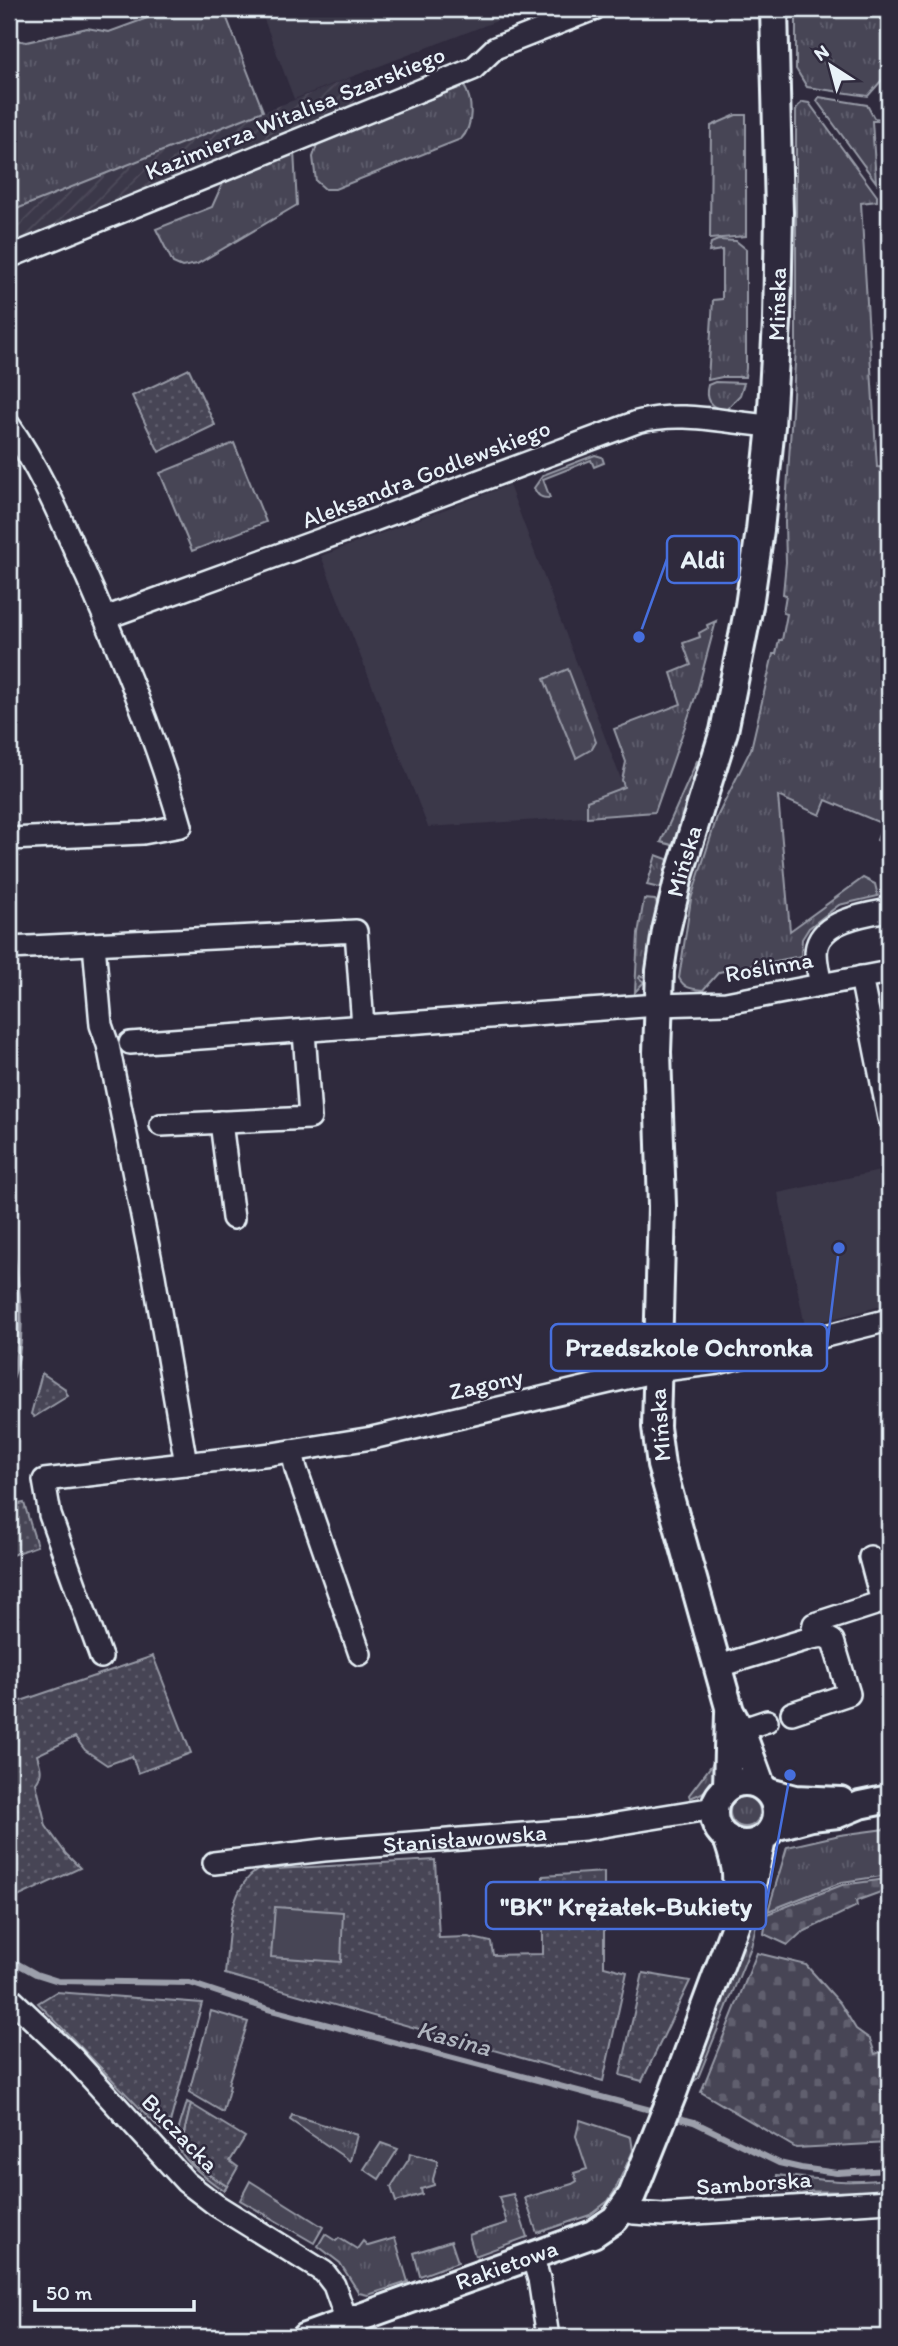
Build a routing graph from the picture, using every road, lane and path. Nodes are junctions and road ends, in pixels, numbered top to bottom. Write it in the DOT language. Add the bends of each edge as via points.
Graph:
graph roads {
  1 [pos="594,9"];
  2 [pos="774,9"];
  3 [pos="9,257"];
  4 [pos="9,425"];
  5 [pos="771,426"];
  6 [pos="105,618"];
  7 [pos="9,839"];
  8 [pos="889,910"];
  9 [pos="94,944"];
  10 [pos="9,948"];
  11 [pos="889,972"];
  12 [pos="861,977"];
  13 [pos="821,985"];
  14 [pos="658,1005"];
  15 [pos="362,1018"];
  16 [pos="304,1031"];
  17 [pos="130,1043"];
  18 [pos="889,1118"];
  19 [pos="221,1122"];
  20 [pos="161,1125"];
  21 [pos="233,1218"];
  22 [pos="889,1320"];
  23 [pos="656,1371"];
  24 [pos="292,1451"];
  25 [pos="186,1464"];
  26 [pos="870,1557"];
  27 [pos="811,1638"];
  28 [pos="359,1654"];
  29 [pos="101,1657"];
  30 [pos="719,1666"];
  31 [pos="792,1713"];
  32 [pos="735,1721"];
  33 [pos="767,1721"];
  34 [pos="765,1789"];
  35 [pos="721,1798"];
  36 [pos="889,1800"];
  37 [pos="860,1805"];
  38 [pos="767,1833"];
  39 [pos="727,1838"];
  40 [pos="214,1863"];
  41 [pos="740,1912"];
  42 [pos="9,1997"];
  43 [pos="889,2201"];
  44 [pos="623,2210"];
  45 [pos="532,2255"];
  46 [pos="347,2322"];
  47 [pos="305,2337"];
  48 [pos="548,2337"];
  1 -- 3 [label="street, Kazimierza Witalisa Szarskiego" via="495,48 472,69"];
  2 -- 5 [label="street, Mińska" via="779,212"];
  4 -- 6 [label="street" via="52,497"];
  5 -- 6 [label="street, Aleksandra Godlewskiego" via="691,416 637,422"];
  5 -- 14 [label="street, Mińska" via="761,530 735,675 724,731 678,876"];
  6 -- 7 [label="street" via="181,826 143,834"];
  8 -- 13 [label="street" via="847,919 819,941"];
  9 -- 10 [label="street"];
  9 -- 15 [label="street" via="356,931"];
  9 -- 25 [label="street" via="101,1025 152,1267"];
  11 -- 12 [label="street, Roślinna"];
  12 -- 13 [label="street, Roślinna"];
  12 -- 18 [label="street"];
  13 -- 14 [label="street, Roślinna" via="726,1003"];
  14 -- 15 [label="street, Roślinna"];
  14 -- 23 [label="street, Mińska" via="662,1206"];
  15 -- 16 [label="street, Roślinna"];
  16 -- 17 [label="street, Roślinna"];
  16 -- 19 [label="street" via="310,1118"];
  19 -- 20 [label="street"];
  19 -- 21 [label="street"];
  22 -- 23 [label="street, Zagony" via="718,1363"];
  23 -- 24 [label="street, Zagony" via="372,1438"];
  23 -- 30 [label="street, Mińska" via="661,1465"];
  24 -- 25 [label="street, Zagony"];
  24 -- 28 [label="street"];
  25 -- 29 [label="street, Zagony" via="44,1480 50,1515"];
  26 -- 27 [label="street" via="883,1602 814,1624"];
  27 -- 30 [label="street"];
  27 -- 31 [label="street" via="824,1636 833,1641 849,1694"];
  30 -- 32 [label="street, Mińska"];
  32 -- 33 [label="street"];
  32 -- 34 [label="street, Mińska"];
  32 -- 35 [label="street, Mińska"];
  34 -- 35 [label="street" via="744,1781"];
  34 -- 37 [label="street" via="795,1799"];
  34 -- 38 [label="street" via="776,1809"];
  35 -- 39 [label="street" via="716,1825"];
  35 -- 40 [label="street, Stanisławowska" via="585,1829"];
  36 -- 37 [label="street"];
  37 -- 38 [label="street"];
  38 -- 39 [label="street" via="744,1844"];
  38 -- 41 [label="street" via="749,1899"];
  39 -- 41 [label="street"];
  41 -- 44 [label="street, Rakietowa" via="673,2093"];
  42 -- 46 [label="street, Buczacka" via="73,2058 186,2182 216,2206 324,2272 334,2285"];
  43 -- 44 [label="street, Samborska" via="664,2215"];
  44 -- 45 [label="street, Rakietowa" via="593,2234"];
  45 -- 46 [label="street, Rakietowa"];
  45 -- 48 [label="street"];
  46 -- 47 [label="street, Rakietowa"];
}
